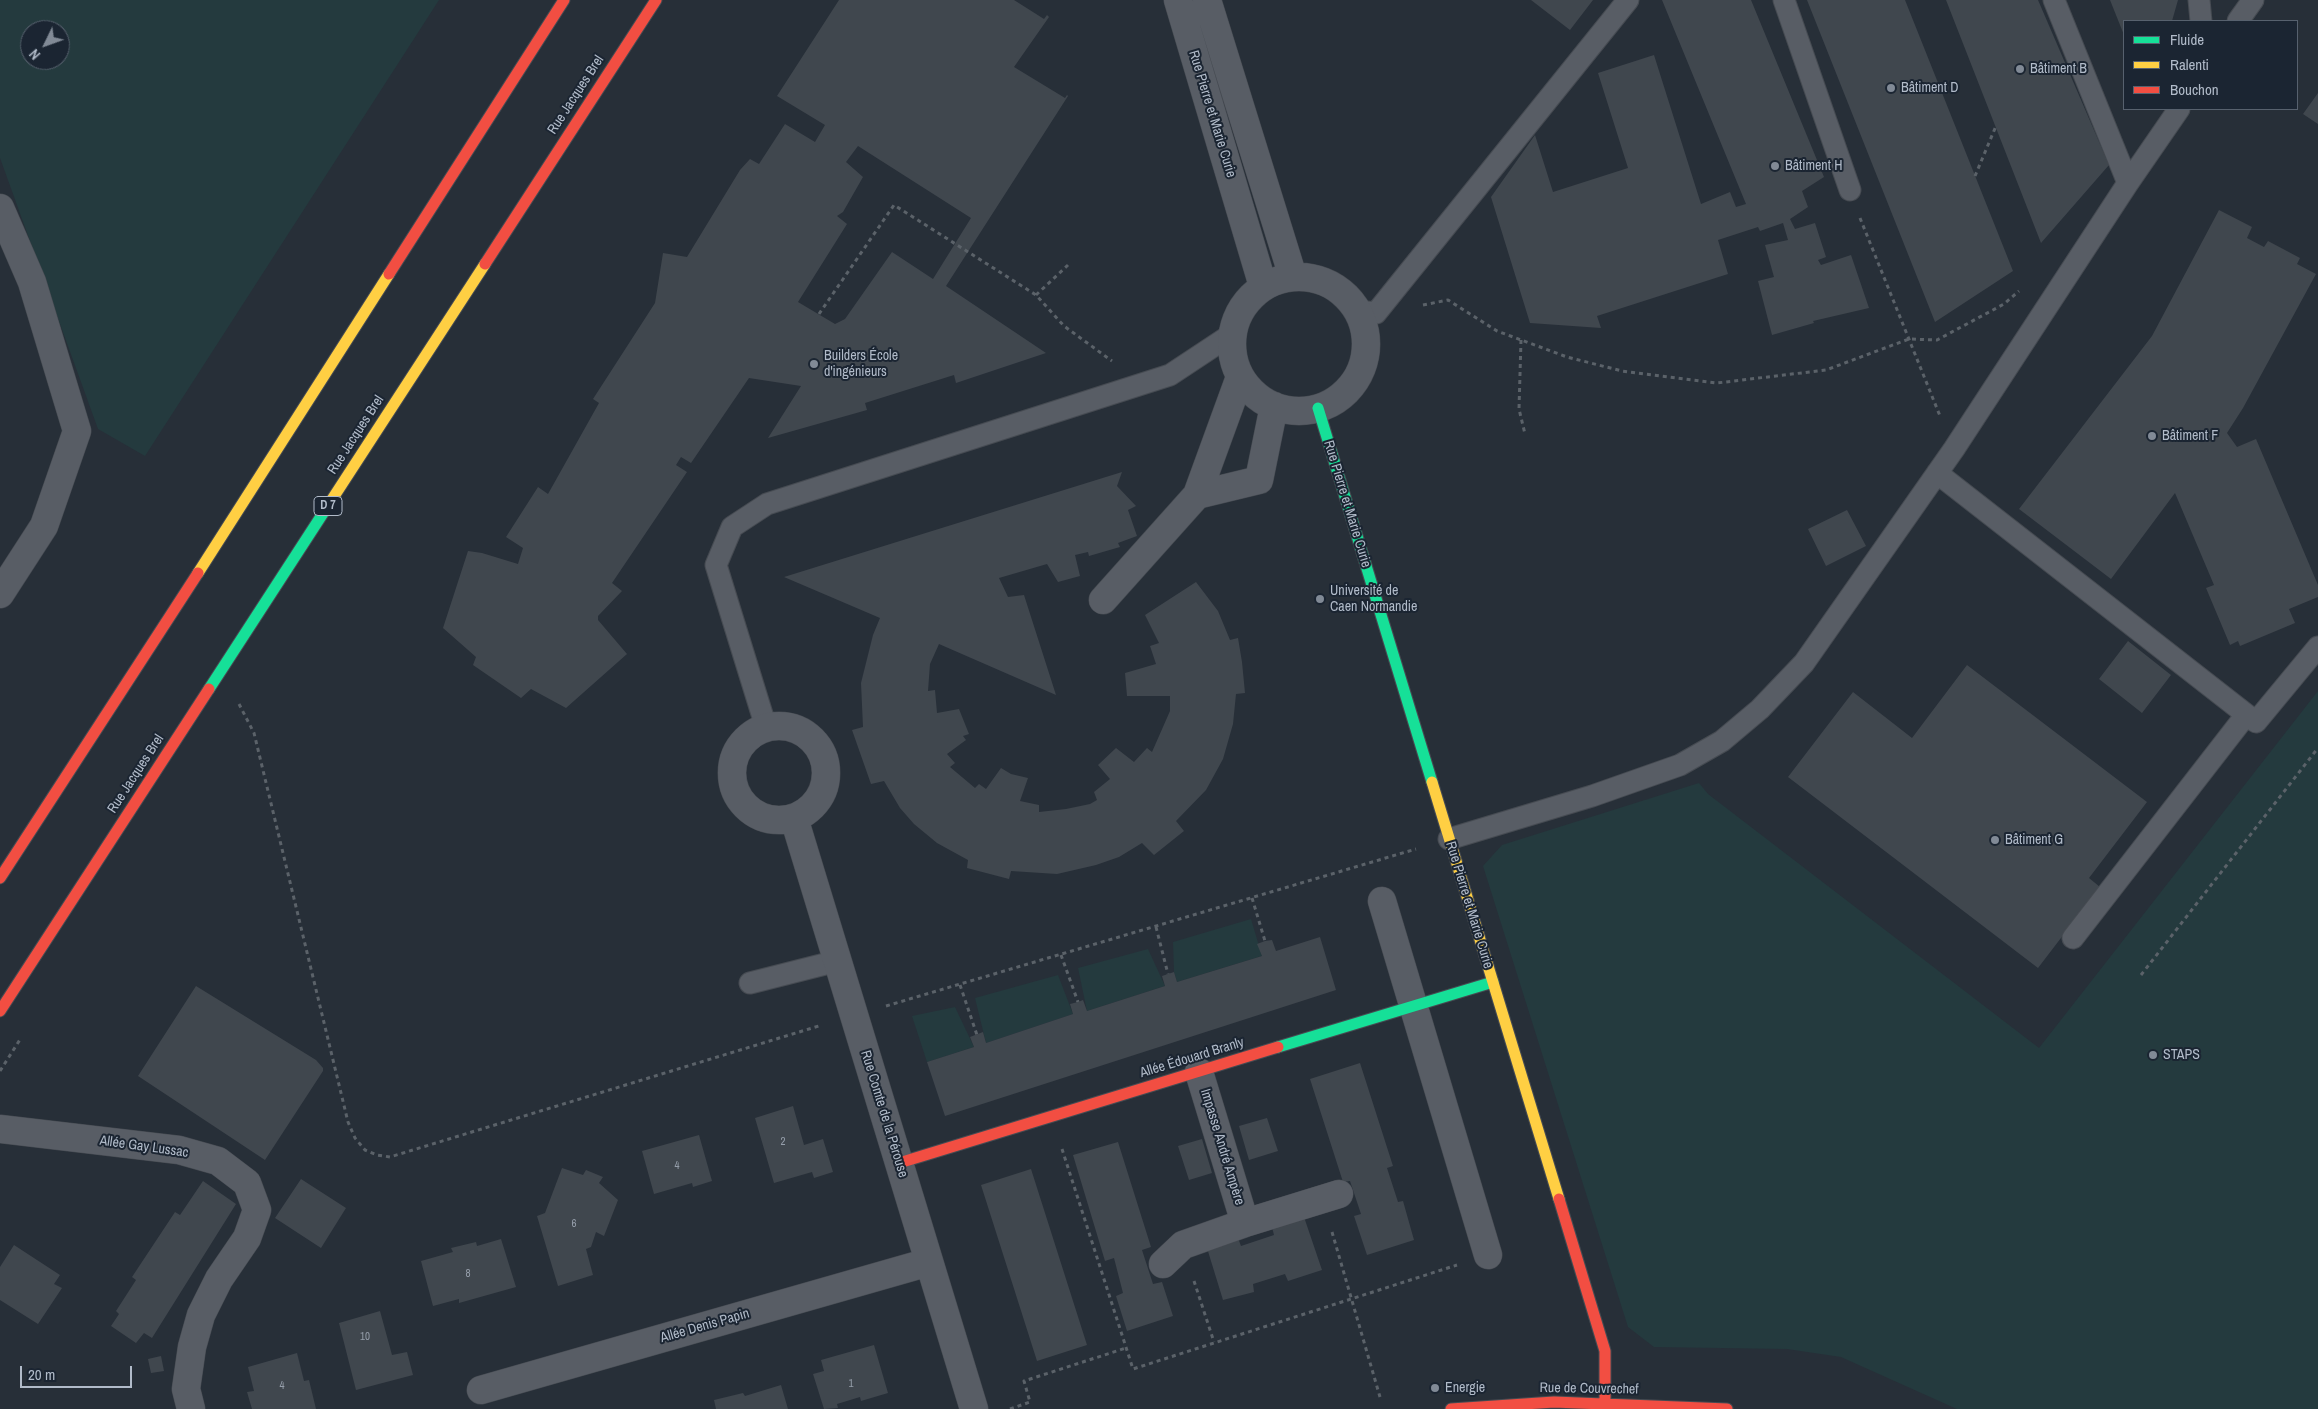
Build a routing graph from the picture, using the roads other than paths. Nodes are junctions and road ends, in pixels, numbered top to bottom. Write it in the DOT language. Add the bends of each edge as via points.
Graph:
graph roads {
  1 [pos="564,0"];
  2 [pos="656,0"];
  3 [pos="1178,0"];
  4 [pos="1207,0"];
  5 [pos="1628,0"];
  6 [pos="1784,0"];
  7 [pos="2054,0"];
  8 [pos="2199,0"];
  9 [pos="2252,0"];
  10 [pos="2201,20"];
  11 [pos="2239,20"];
  12 [pos="2178,110"];
  13 [pos="2128,183"];
  14 [pos="1850,190"];
  15 [pos="0,208"];
  16 [pos="1293,276"];
  17 [pos="1264,286"];
  18 [pos="1367,312"];
  19 [pos="1232,334"];
  20 [pos="1240,377"];
  21 [pos="1274,406"];
  22 [pos="1318,408"];
  23 [pos="1937,473"];
  24 [pos="1197,495"];
  25 [pos="0,594"];
  26 [pos="1103,600"];
  27 [pos="2318,647"];
  28 [pos="2246,715"];
  29 [pos="766,727"];
  30 [pos="794,818"];
  31 [pos="1449,839"];
  32 [pos="0,878"];
  33 [pos="1382,901"];
  34 [pos="2073,938"];
  35 [pos="837,961"];
  36 [pos="1493,982"];
  37 [pos="750,983"];
  38 [pos="1414,1006"];
  39 [pos="0,1011"];
  40 [pos="1199,1072"];
  41 [pos="0,1129"];
  42 [pos="899,1163"];
  43 [pos="1331,1197"];
  44 [pos="1245,1223"];
  45 [pos="1488,1255"];
  46 [pos="929,1262"];
  47 [pos="1164,1264"];
  48 [pos="481,1390"];
  49 [pos="1605,1407"];
  50 [pos="1692,1407"];
  51 [pos="190,1409"];
  52 [pos="974,1409"];
  53 [pos="1451,1409"];
  54 [pos="1727,1409"];
  1 -- 32 [label="main road"];
  2 -- 39 [label="main road, Rue Jacques Brel / D 7"];
  3 -- 17 [label="street, Rue Pierre et Marie Curie"];
  4 -- 16 [label="street, Rue Pierre et Marie Curie"];
  5 -- 18 [label="lane"];
  6 -- 14 [label="lane"];
  7 -- 13 [label="lane"];
  8 -- 10 [label="lane"];
  9 -- 11 [label="lane"];
  12 -- 13 [label="lane"];
  13 -- 23 [label="lane"];
  15 -- 25 [label="street" via="32,282 77,431 44,526"];
  16 -- 17 [label="street"];
  16 -- 18 [label="street" via="1312,277 1330,284"];
  17 -- 19 [label="street" via="1248,299"];
  18 -- 22 [label="street" via="1364,330 1366,350 1361,369 1351,386 1336,400"];
  19 -- 20 [label="street" via="1233,356"];
  19 -- 29 [label="lane" via="1170,375 767,504 732,527 716,564"];
  20 -- 21 [label="street" via="1254,394"];
  20 -- 24 [label="street"];
  21 -- 22 [label="street" via="1296,411"];
  21 -- 24 [label="street" via="1258,480"];
  22 -- 31 [label="main road, Rue Pierre et Marie Curie"];
  23 -- 28 [label="lane"];
  23 -- 31 [label="lane" via="1804,663 1760,709 1722,741 1680,765 1592,796"];
  24 -- 26 [label="street"];
  27 -- 28 [label="lane" via="2256,722"];
  28 -- 34 [label="lane"];
  29 -- 30 [label="street" via="783,725 799,729 812,738 827,767 826,784 820,799 808,811"];
  29 -- 30 [label="street" via="752,734 738,751 732,772 734,787 746,806 764,818 779,821"];
  30 -- 35 [label="street, Rue Comte de la Pérouse"];
  31 -- 36 [label="main road, Rue Pierre et Marie Curie"];
  33 -- 38 [label="street"];
  35 -- 37 [label="lane"];
  35 -- 42 [label="street, Rue Comte de la Pérouse"];
  36 -- 38 [label="main road, Allée Édouard Branly"];
  36 -- 49 [label="main road, Rue Pierre et Marie Curie" via="1605,1351"];
  38 -- 40 [label="main road, Allée Édouard Branly"];
  38 -- 45 [label="street"];
  40 -- 42 [label="main road, Allée Édouard Branly"];
  40 -- 44 [label="street, Impasse André Ampère"];
  41 -- 51 [label="street, Allée Gay Lussac" via="179,1150 218,1161 247,1183 257,1210 247,1238 219,1279 201,1315 186,1388"];
  42 -- 46 [label="street, Rue Comte de la Pérouse"];
  43 -- 44 [label="street, Impasse André Ampère"];
  44 -- 47 [label="street, Impasse André Ampère" via="1183,1245"];
  46 -- 48 [label="street, Allée Denis Papin"];
  46 -- 52 [label="street, Rue Comte de la Pérouse"];
  49 -- 50 [label="main road, Rue de Couvrechef"];
  49 -- 53 [label="main road, Rue de Couvrechef" via="1554,1402"];
  50 -- 54 [label="main road, Rue de Couvrechef"];
}
